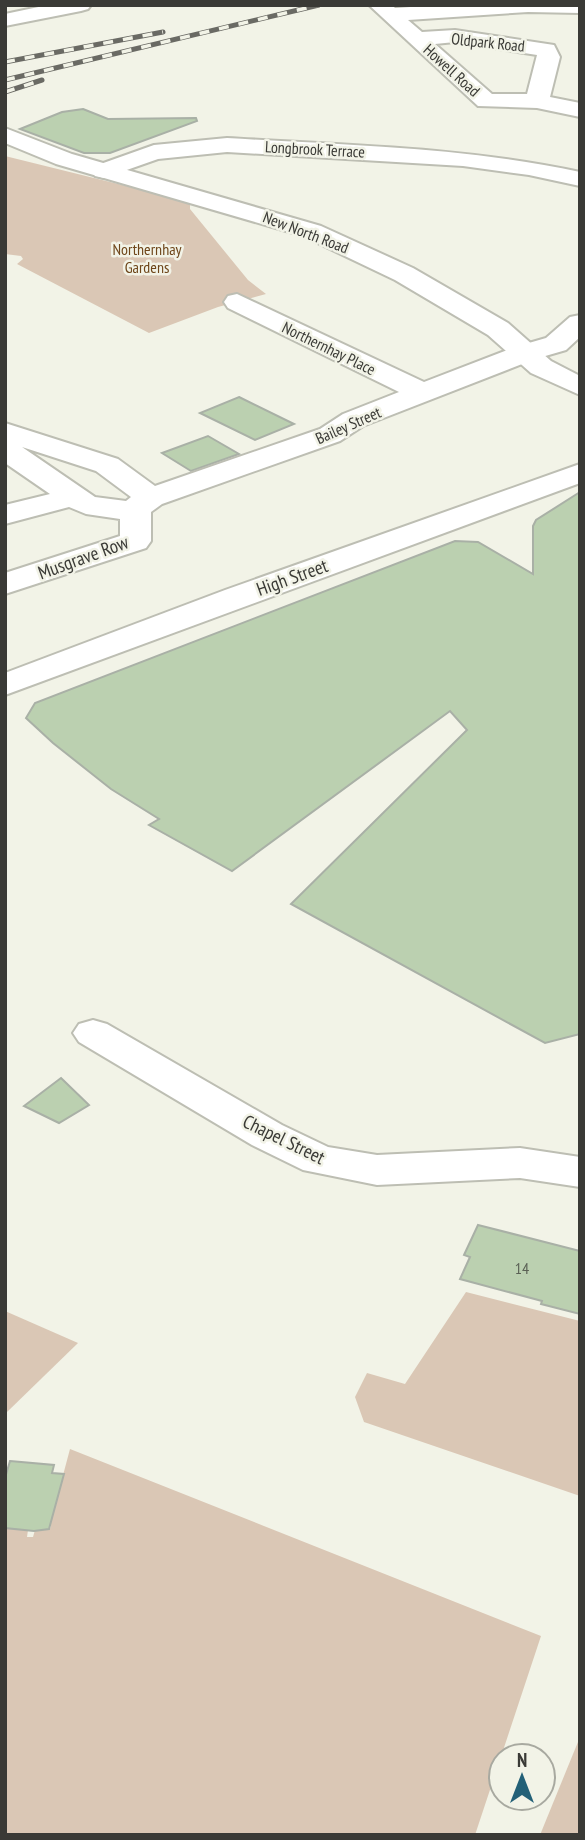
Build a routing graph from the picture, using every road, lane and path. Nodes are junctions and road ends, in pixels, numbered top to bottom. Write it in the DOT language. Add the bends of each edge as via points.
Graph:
graph roads {
  1 [pos="81,5"];
  2 [pos="580,7"];
  3 [pos="383,10"];
  4 [pos="5,20"];
  5 [pos="417,39"];
  6 [pos="537,101"];
  7 [pos="580,110"];
  8 [pos="499,117"];
  9 [pos="5,135"];
  10 [pos="528,168"];
  11 [pos="104,171"];
  12 [pos="580,179"];
  13 [pos="237,302"];
  14 [pos="580,323"];
  15 [pos="525,353"];
  16 [pos="580,387"];
  17 [pos="423,393"];
  18 [pos="5,432"];
  19 [pos="5,449"];
  20 [pos="580,473"];
  21 [pos="72,497"];
  22 [pos="143,505"];
  23 [pos="5,515"];
  24 [pos="5,584"];
  25 [pos="5,685"];
  26 [pos="93,1033"];
  27 [pos="580,1172"];
  1 -- 4 [label="street"];
  2 -- 3 [label="street"];
  3 -- 5 [label="street, Howell Road"];
  5 -- 6 [label="street, Oldpark Road" via="455,36 546,50 549,57"];
  5 -- 8 [label="street, Howell Road"];
  6 -- 7 [label="street"];
  6 -- 8 [label="street"];
  8 -- 10 [label="street, Howell Road"];
  9 -- 11 [label="street, New North Road" via="41,152"];
  10 -- 11 [label="street, Longbrook Terrace" via="450,158 227,145 154,152"];
  10 -- 12 [label="street"];
  11 -- 15 [label="street, New North Road" via="312,231 404,274 498,329"];
  13 -- 17 [label="street, Northernhay Place"];
  14 -- 15 [label="street, Bailey Street" via="556,344"];
  15 -- 16 [label="street, New North Road"];
  15 -- 17 [label="street, Bailey Street"];
  17 -- 22 [label="street, Bailey Street" via="353,420 330,435"];
  18 -- 22 [label="street" via="107,465"];
  19 -- 21 [label="street"];
  20 -- 25 [label="street, High Street"];
  21 -- 22 [label="street" via="99,509"];
  21 -- 23 [label="street"];
  22 -- 24 [label="street, Musgrave Row" via="135,541"];
  26 -- 27 [label="street, Chapel Street" via="318,1160 377,1170 520,1163"];
}
